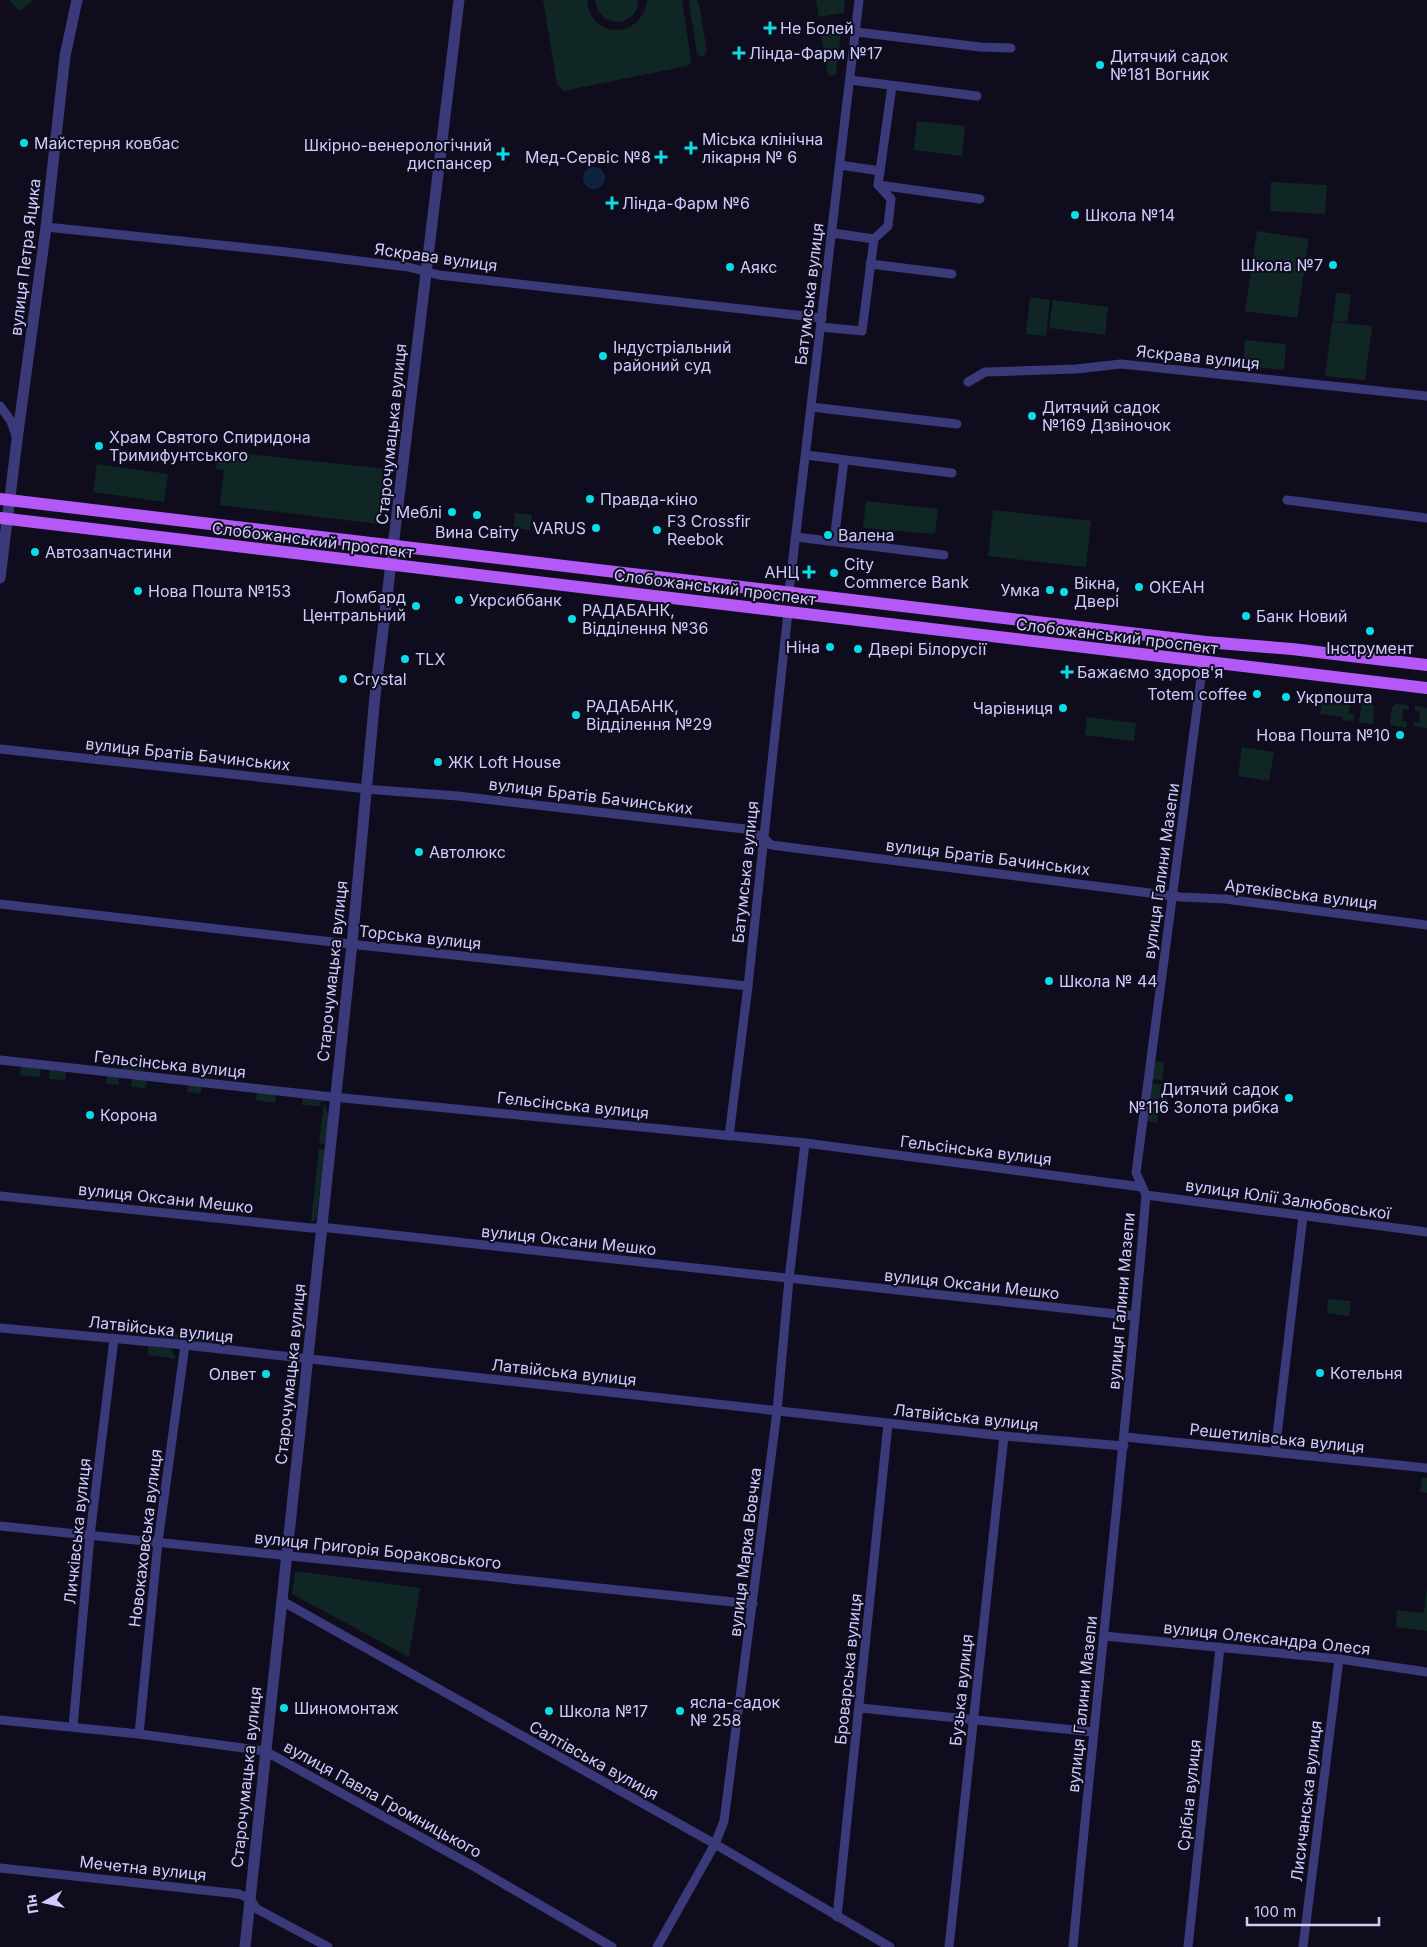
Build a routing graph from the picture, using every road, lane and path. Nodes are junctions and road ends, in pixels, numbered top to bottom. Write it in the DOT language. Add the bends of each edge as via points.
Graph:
graph roads {
  1 [pos="77,0"];
  2 [pos="459,0"];
  3 [pos="859,0"];
  4 [pos="856,32"];
  5 [pos="1011,48"];
  6 [pos="850,80"];
  7 [pos="892,86"];
  8 [pos="977,96"];
  9 [pos="840,165"];
  10 [pos="880,171"];
  11 [pos="878,185"];
  12 [pos="980,199"];
  13 [pos="46,227"];
  14 [pos="832,233"];
  15 [pos="874,239"];
  16 [pos="870,264"];
  17 [pos="426,271"];
  18 [pos="952,274"];
  19 [pos="821,323"];
  20 [pos="968,382"];
  21 [pos="1427,396"];
  22 [pos="0,406"];
  23 [pos="811,407"];
  24 [pos="958,424"];
  25 [pos="17,440"];
  26 [pos="806,455"];
  27 [pos="844,460"];
  28 [pos="952,473"];
  29 [pos="5,500"];
  30 [pos="1287,500"];
  31 [pos="4,518"];
  32 [pos="1427,518"];
  33 [pos="796,537"];
  34 [pos="834,541"];
  35 [pos="393,546"];
  36 [pos="944,554"];
  37 [pos="391,566"];
  38 [pos="0,578"];
  39 [pos="789,592"];
  40 [pos="788,612"];
  41 [pos="1203,662"];
  42 [pos="1427,665"];
  43 [pos="1427,688"];
  44 [pos="0,749"];
  45 [pos="366,789"];
  46 [pos="764,838"];
  47 [pos="1172,896"];
  48 [pos="0,904"];
  49 [pos="1427,924"];
  50 [pos="352,944"];
  51 [pos="748,986"];
  52 [pos="0,1060"];
  53 [pos="336,1097"];
  54 [pos="729,1136"];
  55 [pos="806,1143"];
  56 [pos="1144,1191"];
  57 [pos="0,1196"];
  58 [pos="1303,1216"];
  59 [pos="322,1228"];
  60 [pos="1427,1232"];
  61 [pos="789,1279"];
  62 [pos="1135,1316"];
  63 [pos="0,1328"];
  64 [pos="114,1339"];
  65 [pos="185,1345"];
  66 [pos="308,1359"];
  67 [pos="777,1411"];
  68 [pos="888,1424"];
  69 [pos="1004,1436"];
  70 [pos="1124,1442"];
  71 [pos="1275,1452"];
  72 [pos="1427,1468"];
  73 [pos="0,1526"];
  74 [pos="90,1536"];
  75 [pos="158,1542"];
  76 [pos="287,1555"];
  77 [pos="282,1601"];
  78 [pos="753,1604"];
  79 [pos="1104,1636"];
  80 [pos="1220,1647"];
  81 [pos="1339,1658"];
  82 [pos="1427,1672"];
  83 [pos="860,1708"];
  84 [pos="972,1719"];
  85 [pos="0,1720"];
  86 [pos="73,1727"];
  87 [pos="1093,1732"];
  88 [pos="139,1734"];
  89 [pos="265,1751"];
  90 [pos="715,1844"];
  91 [pos="0,1868"];
  92 [pos="250,1899"];
  93 [pos="837,1918"];
  94 [pos="887,1946"];
  95 [pos="244,1947"];
  96 [pos="328,1947"];
  97 [pos="612,1947"];
  98 [pos="657,1947"];
  99 [pos="950,1947"];
  100 [pos="1073,1947"];
  101 [pos="1188,1947"];
  102 [pos="1303,1947"];
  1 -- 13 [label="street, вулиця Петра Яцика" via="66,56"];
  2 -- 17 [label="street, Старочумацька вулиця"];
  3 -- 4 [label="street, Батумська вулиця"];
  4 -- 5 [label="street"];
  4 -- 6 [label="street, Батумська вулиця"];
  6 -- 7 [label="street"];
  6 -- 9 [label="street, Батумська вулиця"];
  7 -- 8 [label="street"];
  7 -- 10 [label="street"];
  9 -- 10 [label="street"];
  9 -- 14 [label="street, Батумська вулиця"];
  10 -- 11 [label="street"];
  11 -- 12 [label="street"];
  11 -- 15 [label="street" via="892,199 888,226"];
  13 -- 17 [label="street, Яскрава вулиця" via="287,252"];
  13 -- 25 [label="street, вулиця Петра Яцика"];
  14 -- 15 [label="street"];
  14 -- 19 [label="street, Батумська вулиця"];
  15 -- 16 [label="street"];
  16 -- 18 [label="street"];
  16 -- 19 [label="street, Яскрава вулиця" via="862,331"];
  17 -- 19 [label="street, Яскрава вулиця"];
  17 -- 35 [label="street, Старочумацька вулиця"];
  19 -- 23 [label="street, Батумська вулиця"];
  20 -- 21 [label="street, Яскрава вулиця" via="985,372 1121,364"];
  22 -- 25 [label="street" via="11,421"];
  23 -- 24 [label="street"];
  23 -- 26 [label="street, Батумська вулиця"];
  25 -- 29 [label="street, вулиця Петра Яцика"];
  26 -- 27 [label="street"];
  26 -- 33 [label="street, Батумська вулиця"];
  27 -- 28 [label="street"];
  27 -- 34 [label="street"];
  29 -- 31 [label="street, вулиця Петра Яцика"];
  29 -- 35 [label="main road, Слобожанський проспект"];
  30 -- 32 [label="street"];
  31 -- 37 [label="main road, Слобожанський проспект"];
  31 -- 38 [label="street, вулиця Петра Яцика"];
  33 -- 34 [label="street"];
  33 -- 39 [label="street, Батумська вулиця"];
  34 -- 36 [label="street"];
  35 -- 37 [label="street, Старочумацька вулиця"];
  35 -- 39 [label="main road, Слобожанський проспект"];
  37 -- 40 [label="main road, Слобожанський проспект"];
  37 -- 45 [label="street, Старочумацька вулиця"];
  39 -- 42 [label="main road, Слобожанський проспект"];
  40 -- 41 [label="main road, Слобожанський проспект"];
  40 -- 46 [label="street, Батумська вулиця"];
  41 -- 43 [label="main road, Слобожанський проспект"];
  41 -- 47 [label="street, вулиця Галини Мазепи"];
  44 -- 45 [label="street, вулиця Братів Бачинських"];
  45 -- 46 [label="street, вулиця Братів Бачинських" via="458,796 745,829"];
  45 -- 50 [label="street, Старочумацька вулиця"];
  46 -- 47 [label="street, вулиця Братів Бачинських" via="771,845"];
  46 -- 51 [label="street, Батумська вулиця"];
  47 -- 49 [label="street, Артеківська вулиця" via="1225,899"];
  47 -- 56 [label="street, вулиця Галини Мазепи" via="1136,1173"];
  48 -- 50 [label="street, Торська вулиця"];
  50 -- 51 [label="street, Торська вулиця"];
  50 -- 53 [label="street, Старочумацька вулиця"];
  51 -- 54 [label="street, Батумська вулиця"];
  52 -- 53 [label="street, Гельсінська вулиця"];
  53 -- 54 [label="street, Гельсінська вулиця"];
  53 -- 59 [label="street, Старочумацька вулиця"];
  54 -- 55 [label="street, Гельсінська вулиця"];
  55 -- 56 [label="street, Гельсінська вулиця"];
  55 -- 61 [label="street, вулиця Марка Вовчка"];
  56 -- 58 [label="street, вулиця Юлії Залюбовської"];
  56 -- 62 [label="street, вулиця Галини Мазепи"];
  57 -- 59 [label="street, вулиця Оксани Мешко"];
  58 -- 60 [label="street, вулиця Юлії Залюбовської"];
  58 -- 71 [label="street"];
  59 -- 61 [label="street, вулиця Оксани Мешко"];
  59 -- 66 [label="street, Старочумацька вулиця"];
  61 -- 62 [label="street, вулиця Оксани Мешко"];
  61 -- 67 [label="street, вулиця Марка Вовчка"];
  62 -- 70 [label="street, вулиця Галини Мазепи"];
  63 -- 64 [label="street, Латвійська вулиця"];
  64 -- 65 [label="street, Латвійська вулиця"];
  64 -- 74 [label="street, Личківська вулиця"];
  65 -- 66 [label="street, Латвійська вулиця"];
  65 -- 75 [label="street, Новокаховська вулиця"];
  66 -- 67 [label="street, Латвійська вулиця"];
  66 -- 76 [label="street, Старочумацька вулиця"];
  67 -- 68 [label="street, Латвійська вулиця"];
  67 -- 78 [label="street, вулиця Марка Вовчка"];
  68 -- 69 [label="street, Латвійська вулиця"];
  68 -- 83 [label="street, Броварська вулиця"];
  69 -- 70 [label="street, Латвійська вулиця"];
  69 -- 84 [label="street, Бузька вулиця"];
  70 -- 71 [label="street, Решетилівська вулиця"];
  70 -- 79 [label="street, вулиця Галини Мазепи"];
  71 -- 72 [label="street, Решетилівська вулиця"];
  73 -- 74 [label="street, вулиця Григорія Бораковського"];
  74 -- 75 [label="street, вулиця Григорія Бораковського"];
  74 -- 86 [label="street, Личківська вулиця"];
  75 -- 76 [label="street, вулиця Григорія Бораковського"];
  75 -- 88 [label="street, Новокаховська вулиця"];
  76 -- 77 [label="street, Старочумацька вулиця"];
  76 -- 78 [label="street, вулиця Григорія Бораковського"];
  77 -- 89 [label="street, Старочумацька вулиця"];
  77 -- 90 [label="street, Салтівська вулиця"];
  78 -- 90 [label="street, вулиця Марка Вовчка" via="724,1821"];
  79 -- 80 [label="street, вулиця Олександра Олеся"];
  79 -- 87 [label="street, вулиця Галини Мазепи"];
  80 -- 81 [label="street, вулиця Олександра Олеся"];
  80 -- 101 [label="street, Срібна вулиця"];
  81 -- 82 [label="street, вулиця Олександра Олеся"];
  81 -- 102 [label="street, Лисичанська вулиця"];
  83 -- 84 [label="street"];
  83 -- 93 [label="street, Броварська вулиця"];
  84 -- 87 [label="street"];
  84 -- 99 [label="street, Бузька вулиця"];
  85 -- 86 [label="street, вулиця Павла Громницького"];
  86 -- 88 [label="street, вулиця Павла Громницького"];
  87 -- 100 [label="street, вулиця Галини Мазепи"];
  88 -- 89 [label="street, вулиця Павла Громницького"];
  89 -- 92 [label="street, Старочумацька вулиця"];
  89 -- 97 [label="street, вулиця Павла Громницького"];
  90 -- 93 [label="street, Салтівська вулиця"];
  90 -- 98 [label="street, вулиця Марка Вовчка"];
  91 -- 92 [label="street, Мечетна вулиця" via="239,1894"];
  92 -- 95 [label="street, Старочумацька вулиця"];
  92 -- 96 [label="street, Мечетна вулиця" via="257,1909"];
  93 -- 94 [label="street, Салтівська вулиця"];
}
